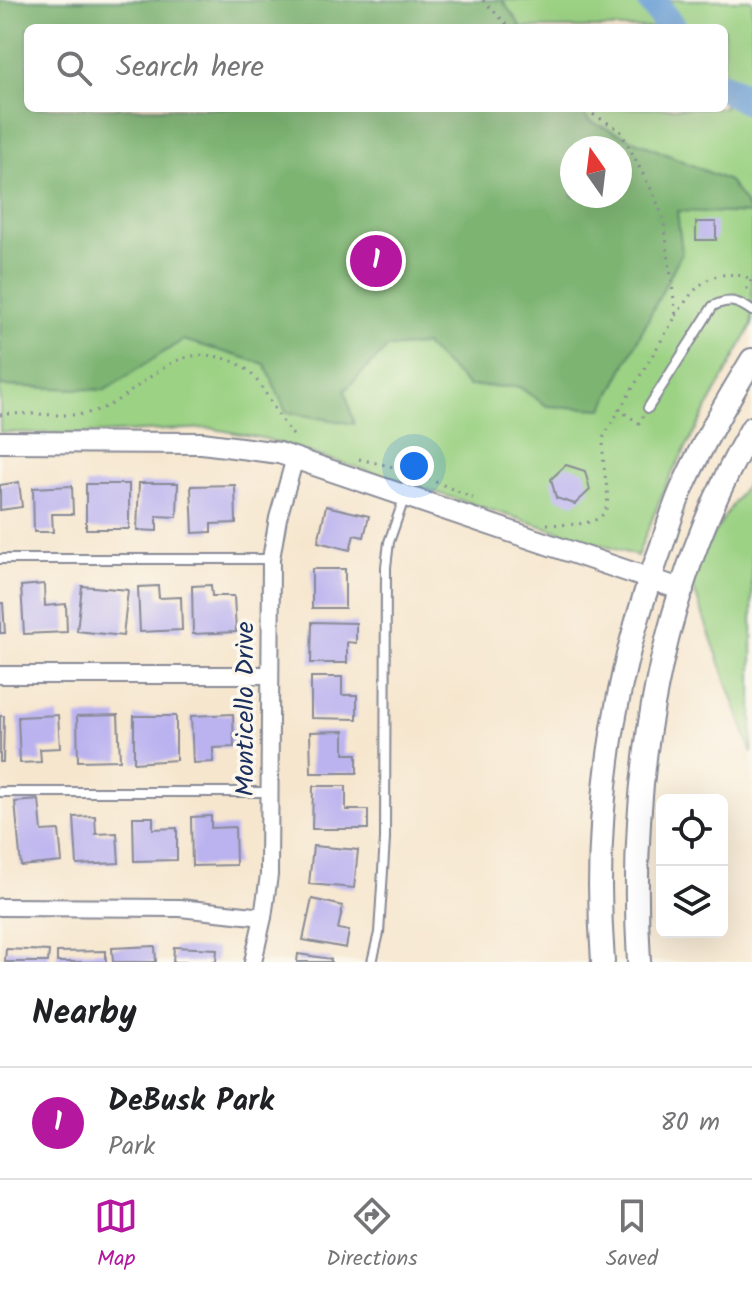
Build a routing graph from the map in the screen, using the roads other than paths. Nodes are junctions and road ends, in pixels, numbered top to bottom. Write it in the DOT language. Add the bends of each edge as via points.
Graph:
graph roads {
  1 [pos="752,311"];
  2 [pos="752,360"];
  3 [pos="648,408"];
  4 [pos="752,428"];
  5 [pos="0,442"];
  6 [pos="300,452"];
  7 [pos="405,495"];
  8 [pos="0,559"];
  9 [pos="271,559"];
  10 [pos="649,578"];
  11 [pos="683,590"];
  12 [pos="0,675"];
  13 [pos="270,675"];
  14 [pos="0,792"];
  15 [pos="269,792"];
  16 [pos="0,907"];
  17 [pos="263,917"];
  18 [pos="253,962"];
  19 [pos="372,962"];
  20 [pos="603,962"];
  21 [pos="639,962"];
  1 -- 3 [label="lane" via="725,300 713,306"];
  2 -- 10 [label="main road" via="684,483"];
  4 -- 11 [label="main road" via="730,467"];
  5 -- 6 [label="street" via="202,443"];
  6 -- 7 [label="street"];
  6 -- 9 [label="street, Monticello Drive"];
  7 -- 10 [label="street"];
  7 -- 19 [label="lane" via="386,567 385,839"];
  8 -- 9 [label="lane"];
  9 -- 13 [label="street, Monticello Drive"];
  10 -- 11 [label="street"];
  10 -- 20 [label="main road" via="610,738 599,862"];
  11 -- 21 [label="main road" via="659,671 638,809"];
  12 -- 13 [label="street"];
  13 -- 15 [label="street, Monticello Drive"];
  14 -- 15 [label="lane"];
  15 -- 17 [label="street, Monticello Drive"];
  16 -- 17 [label="street" via="180,908"];
  17 -- 18 [label="street, Monticello Drive"];
}
